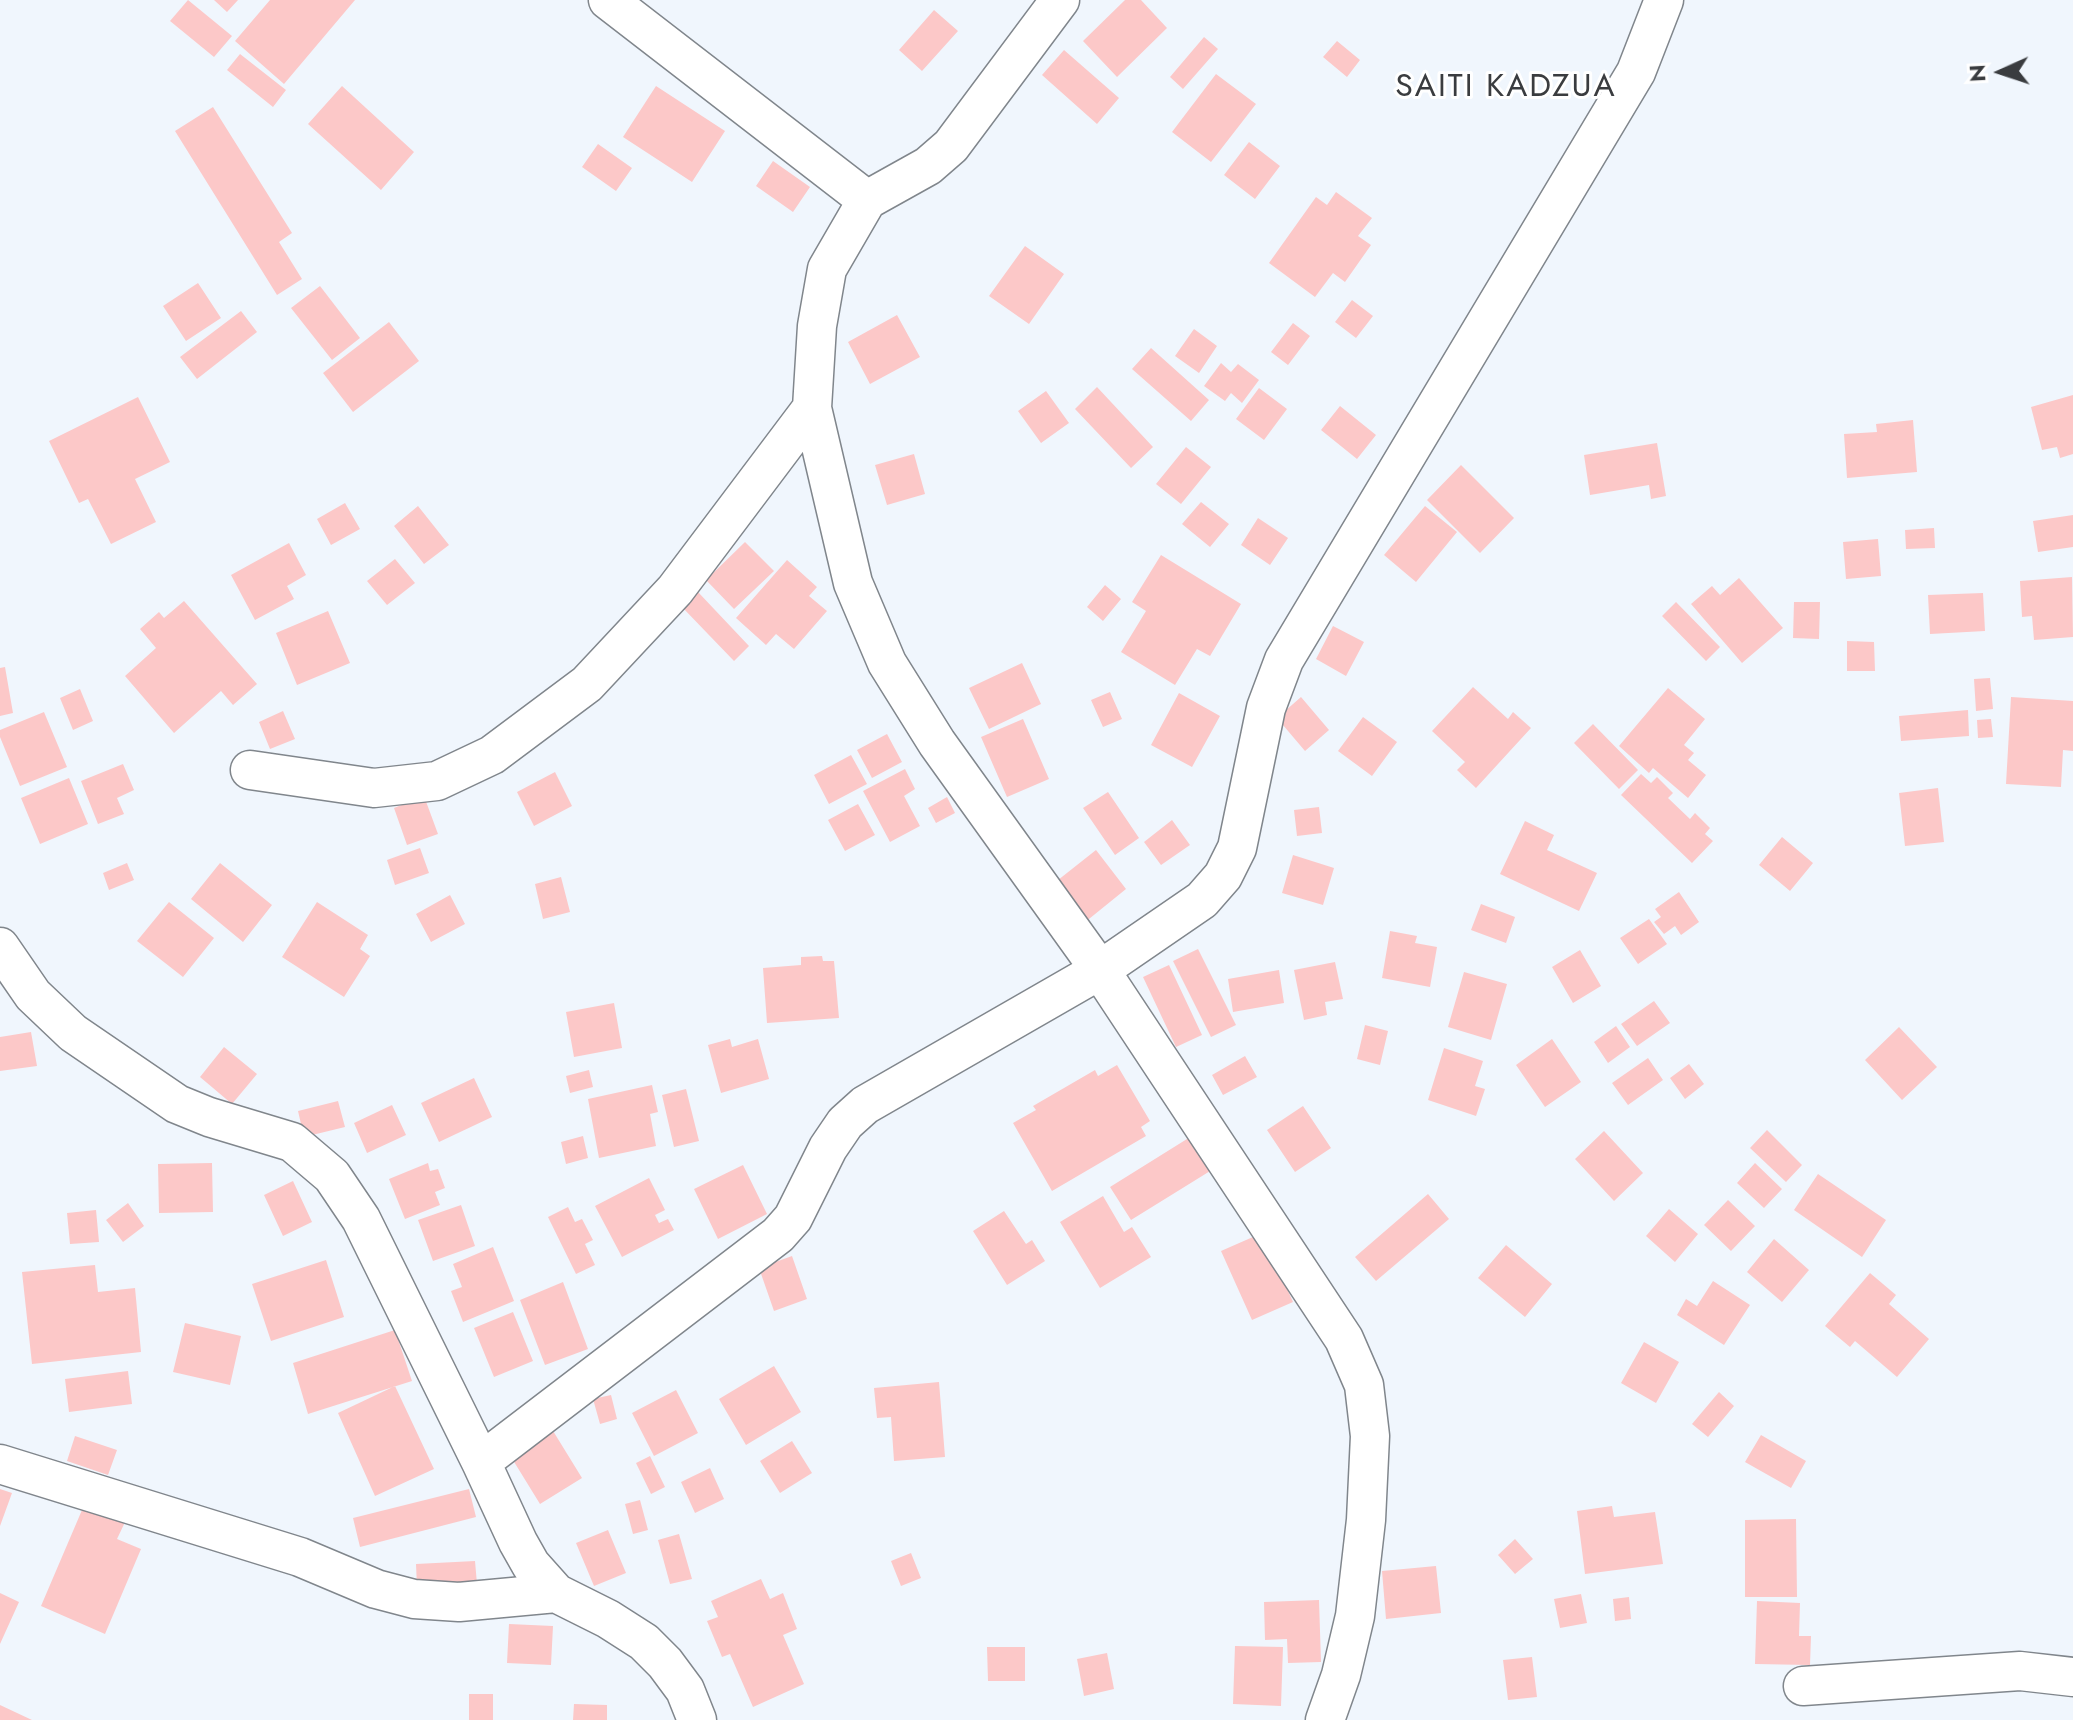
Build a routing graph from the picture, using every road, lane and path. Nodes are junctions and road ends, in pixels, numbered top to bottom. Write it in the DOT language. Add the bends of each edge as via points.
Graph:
graph roads {
  1 [pos="608,0"];
  2 [pos="1060,0"];
  3 [pos="1664,0"];
  4 [pos="867,200"];
  5 [pos="812,408"];
  6 [pos="250,770"];
  7 [pos="0,947"];
  8 [pos="1100,970"];
  9 [pos="481,1462"];
  10 [pos="0,1464"];
  11 [pos="556,1593"];
  12 [pos="2073,1677"];
  13 [pos="1803,1686"];
  14 [pos="697,1720"];
  15 [pos="1325,1720"];
  1 -- 4 [label="street"];
  2 -- 4 [label="street" via="951,146 928,166"];
  3 -- 8 [label="street" via="1636,72 1284,660 1266,708 1237,848 1223,876 1202,900"];
  4 -- 5 [label="street" via="827,269"];
  5 -- 6 [label="street" via="675,590 587,684 492,755 437,781 374,788"];
  5 -- 8 [label="street" via="853,583 887,663 937,743"];
  7 -- 9 [label="street" via="33,995 73,1033 177,1104 292,1142 332,1176 361,1219"];
  8 -- 9 [label="street" via="865,1105 828,1148 793,1218 778,1235"];
  8 -- 15 [label="street" via="1344,1339 1364,1385 1370,1436 1355,1616"];
  9 -- 11 [label="street" via="531,1565"];
  10 -- 11 [label="street" via="300,1557 414,1599 459,1602"];
  11 -- 14 [label="street" via="644,1642 685,1690"];
  12 -- 13 [label="street" via="2020,1671"];
}
